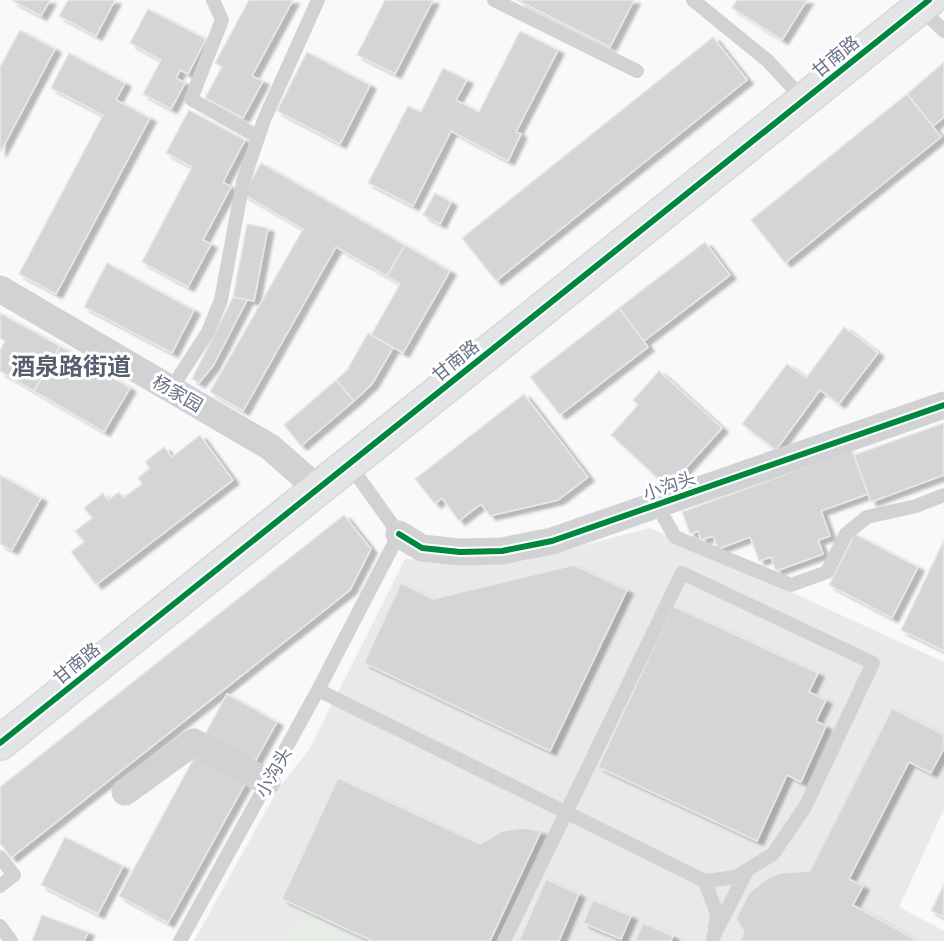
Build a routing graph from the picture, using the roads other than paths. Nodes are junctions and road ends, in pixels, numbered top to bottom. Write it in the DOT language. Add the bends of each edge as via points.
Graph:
graph roads {
  1 [pos="213,0"];
  2 [pos="318,0"];
  3 [pos="494,0"];
  4 [pos="693,0"];
  5 [pos="925,4"];
  6 [pos="944,31"];
  7 [pos="637,70"];
  8 [pos="804,100"];
  9 [pos="258,136"];
  10 [pos="0,289"];
  11 [pos="171,389"];
  12 [pos="944,405"];
  13 [pos="349,464"];
  14 [pos="318,489"];
  15 [pos="944,495"];
  16 [pos="657,505"];
  17 [pos="399,534"];
  18 [pos="318,690"];
  19 [pos="0,743"];
  20 [pos="267,782"];
  21 [pos="125,792"];
  22 [pos="566,812"];
  23 [pos="0,857"];
  24 [pos="748,869"];
  25 [pos="705,881"];
  26 [pos="0,885"];
  27 [pos="0,926"];
  28 [pos="712,939"];
  29 [pos="11,941"];
  30 [pos="180,941"];
  31 [pos="504,941"];
  1 -- 9 [label="lane" via="222,20 191,99"];
  2 -- 9 [label="lane"];
  3 -- 7 [label="lane"];
  4 -- 8 [label="lane" via="768,61"];
  5 -- 6 [label="lane"];
  5 -- 8 [label="street, 甘南路"];
  8 -- 13 [label="street, 甘南路"];
  9 -- 11 [label="lane" via="243,182 221,300 208,332"];
  10 -- 11 [label="street, 杨家园"];
  11 -- 14 [label="street, 杨家园" via="270,447"];
  12 -- 16 [label="street, 小沟头"];
  13 -- 14 [label="street, 甘南路"];
  13 -- 17 [label="lane"];
  14 -- 19 [label="street, 甘南路"];
  15 -- 16 [label="lane" via="867,517 846,534 826,572 790,585 675,537"];
  16 -- 17 [label="street, 小沟头" via="552,541 502,552 422,548"];
  17 -- 18 [label="lane, 小沟头"];
  18 -- 20 [label="lane, 小沟头"];
  18 -- 22 [label="lane"];
  20 -- 21 [label="street" via="194,742"];
  20 -- 30 [label="lane, 小沟头" via="239,847"];
  22 -- 24 [label="lane" via="682,573 873,663 805,807 773,854"];
  22 -- 25 [label="lane"];
  22 -- 31 [label="lane"];
  23 -- 26 [label="lane" via="14,876"];
  24 -- 25 [label="lane" via="736,877"];
  24 -- 28 [label="lane"];
  25 -- 28 [label="lane" via="717,914"];
  27 -- 29 [label="lane"];
}
